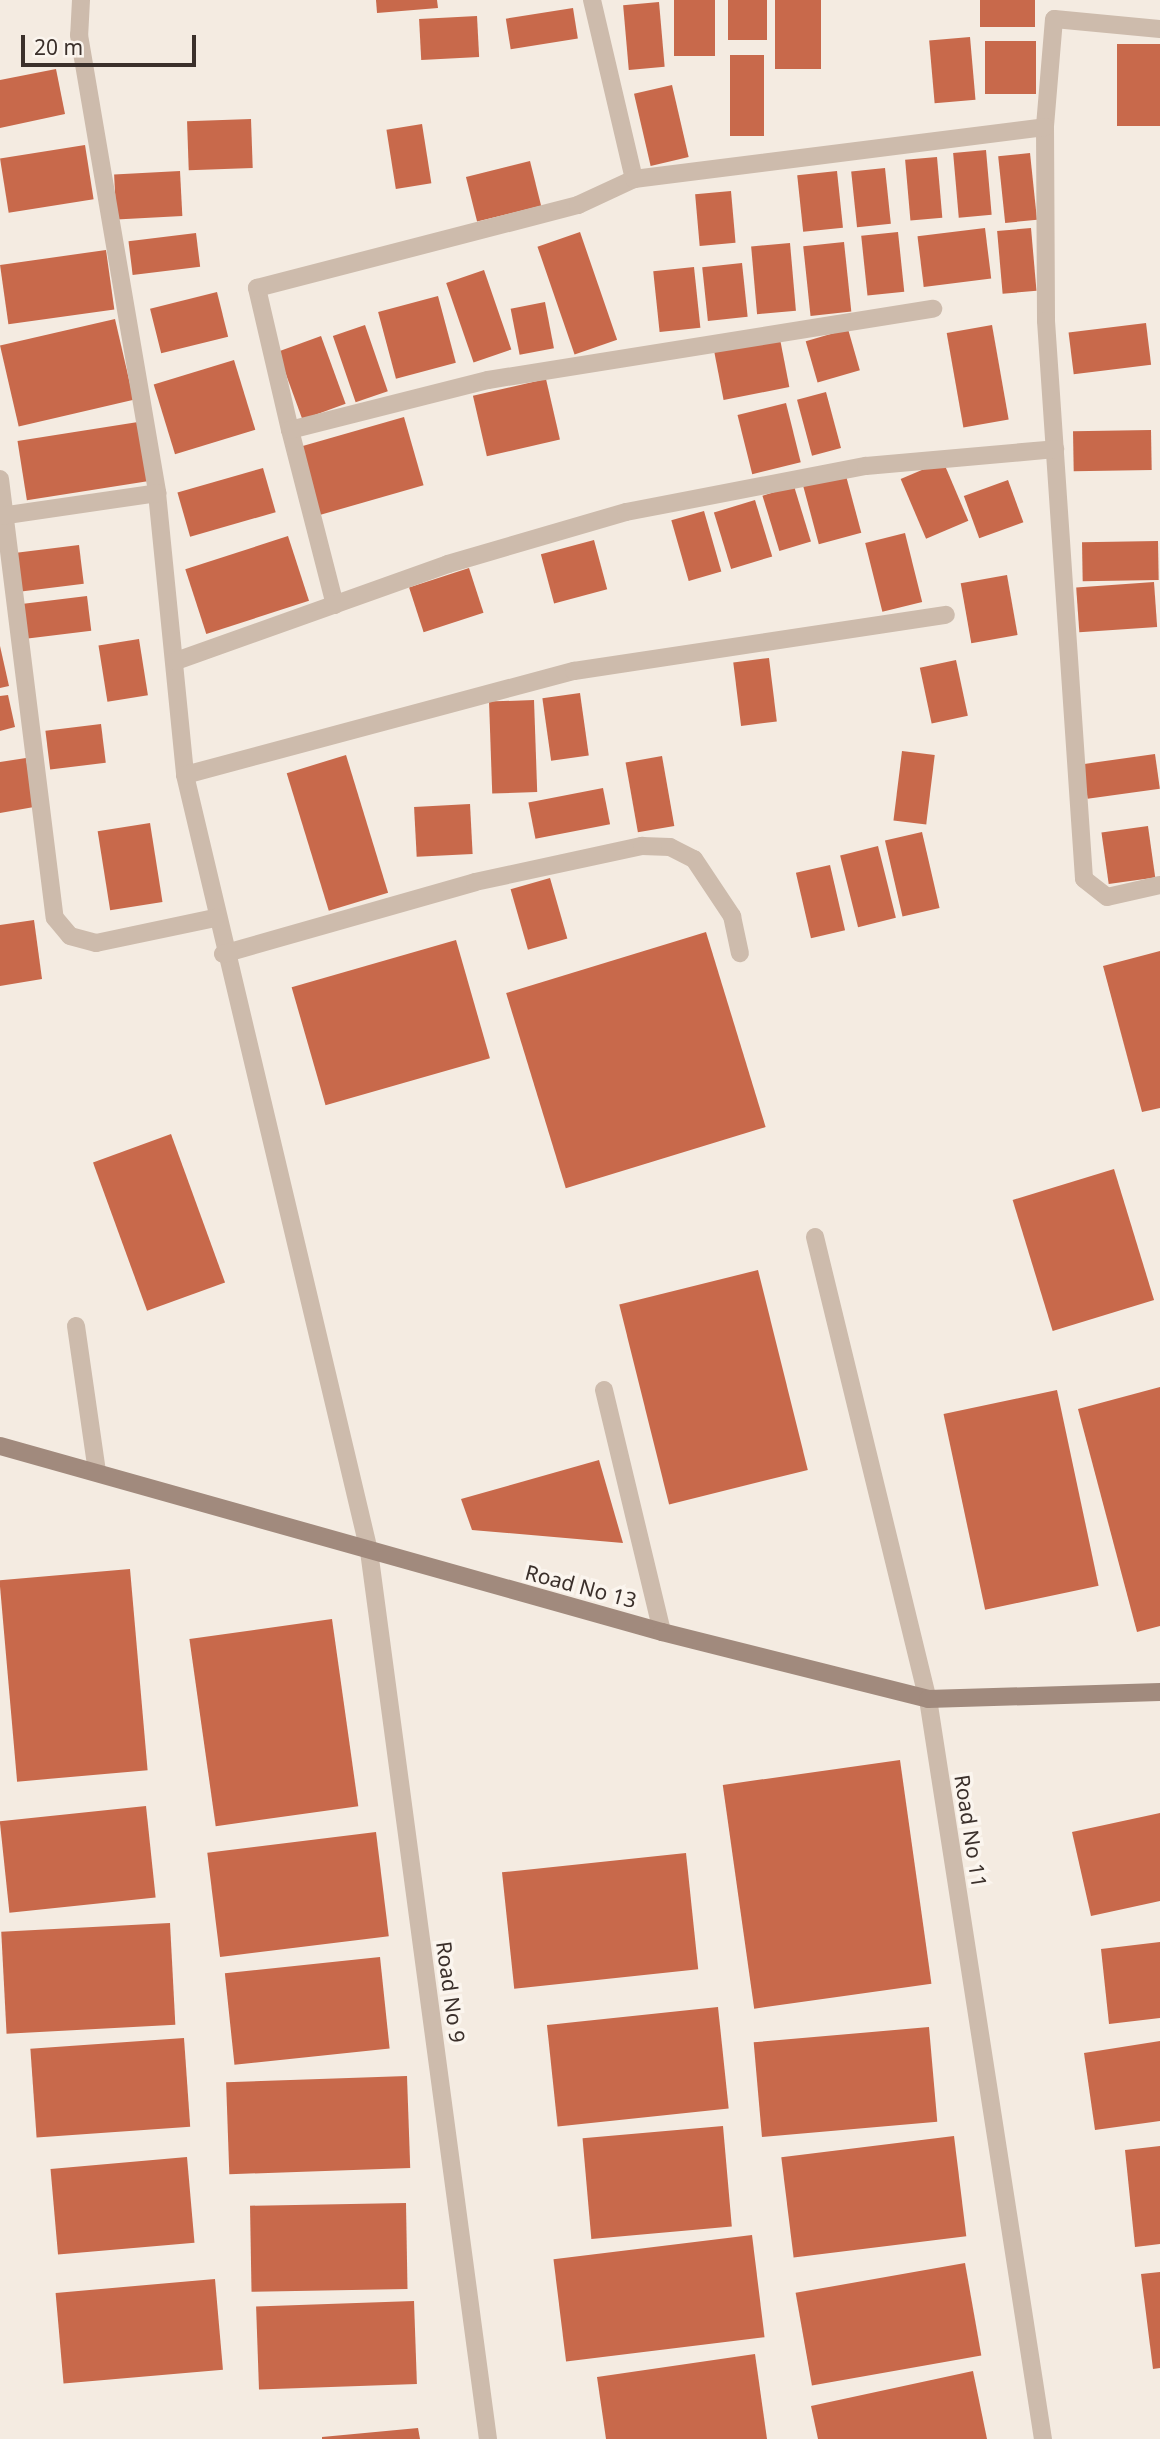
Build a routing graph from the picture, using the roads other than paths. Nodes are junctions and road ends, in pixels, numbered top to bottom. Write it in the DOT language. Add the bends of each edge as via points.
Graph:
graph roads {
  1 [pos="81,0"];
  2 [pos="592,0"];
  3 [pos="1160,29"];
  4 [pos="1045,127"];
  5 [pos="634,179"];
  6 [pos="933,309"];
  7 [pos="290,430"];
  8 [pos="1055,449"];
  9 [pos="0,479"];
  10 [pos="157,493"];
  11 [pos="2,515"];
  12 [pos="335,604"];
  13 [pos="946,615"];
  14 [pos="176,661"];
  15 [pos="185,775"];
  16 [pos="1160,885"];
  17 [pos="215,918"];
  18 [pos="740,953"];
  19 [pos="223,954"];
  20 [pos="815,1237"];
  21 [pos="76,1326"];
  22 [pos="604,1390"];
  23 [pos="0,1447"];
  24 [pos="97,1471"];
  25 [pos="369,1551"];
  26 [pos="662,1632"];
  27 [pos="1160,1692"];
  28 [pos="928,1699"];
  29 [pos="488,2439"];
  30 [pos="1043,2439"];
  1 -- 10 [label="street, Road No 9" via="79,35"];
  2 -- 5 [label="street"];
  3 -- 4 [label="street" via="1054,19"];
  4 -- 5 [label="street"];
  4 -- 8 [label="street" via="1046,321"];
  5 -- 7 [label="street" via="578,205 257,288"];
  6 -- 7 [label="street" via="488,380"];
  7 -- 12 [label="street"];
  8 -- 12 [label="street" via="866,466 625,512"];
  8 -- 16 [label="street" via="1084,879 1107,897"];
  9 -- 11 [label="street"];
  10 -- 11 [label="street"];
  10 -- 14 [label="street, Road No 9"];
  11 -- 17 [label="street" via="55,918 70,936 96,943"];
  12 -- 14 [label="street"];
  13 -- 15 [label="street" via="573,671"];
  14 -- 15 [label="street, Road No 9"];
  15 -- 17 [label="street, Road No 9"];
  17 -- 19 [label="street, Road No 9"];
  18 -- 19 [label="street" via="732,916 694,859 670,847 642,846 475,882"];
  19 -- 25 [label="street, Road No 9"];
  20 -- 28 [label="street, Road No 11"];
  21 -- 24 [label="street"];
  22 -- 26 [label="street"];
  23 -- 24 [label="street, Road No 13"];
  24 -- 25 [label="street, Road No 13"];
  25 -- 26 [label="street, Road No 13"];
  25 -- 29 [label="street, Road No 9"];
  26 -- 28 [label="street, Road No 13"];
  27 -- 28 [label="street, Road No 13"];
  28 -- 30 [label="street, Road No 11"];
}
